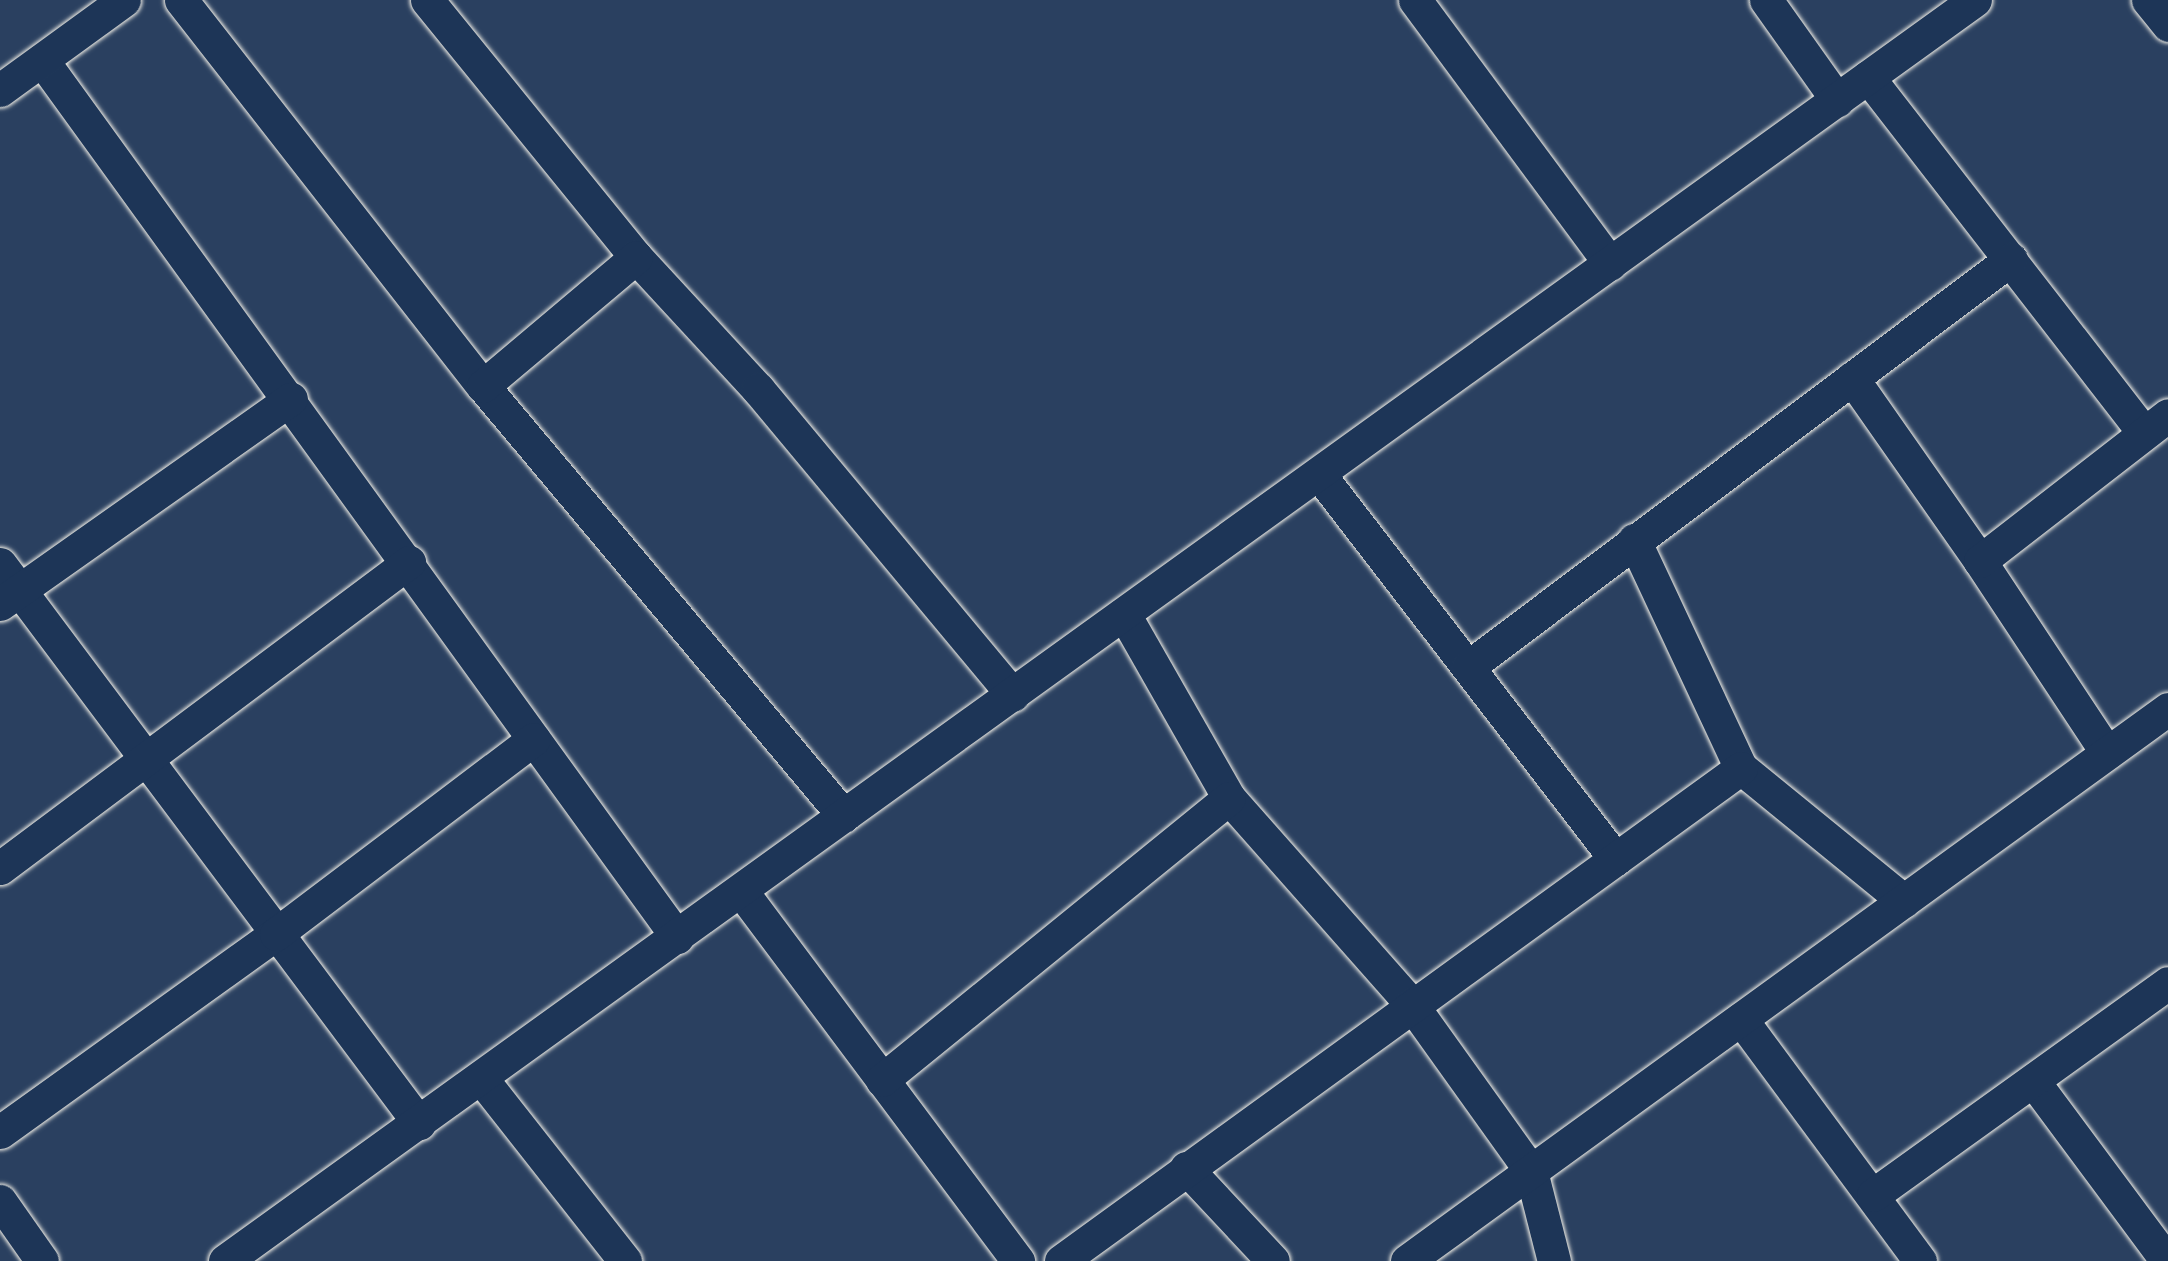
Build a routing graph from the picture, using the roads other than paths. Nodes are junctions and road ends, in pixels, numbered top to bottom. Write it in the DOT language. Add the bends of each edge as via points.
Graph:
graph roads {
  1 [pos="124,0"];
  2 [pos="181,0"];
  3 [pos="427,0"];
  4 [pos="1415,0"];
  5 [pos="1766,0"];
  6 [pos="1975,0"];
  7 [pos="2148,0"];
  8 [pos="2168,25"];
  9 [pos="42,60"];
  10 [pos="1868,77"];
  11 [pos="0,90"];
  12 [pos="1837,100"];
  13 [pos="636,257"];
  14 [pos="2011,259"];
  15 [pos="1610,264"];
  16 [pos="1852,378"];
  17 [pos="483,386"];
  18 [pos="291,399"];
  19 [pos="2156,424"];
  20 [pos="1319,474"];
  21 [pos="1634,540"];
  22 [pos="1980,561"];
  23 [pos="409,562"];
  24 [pos="6,586"];
  25 [pos="1124,614"];
  26 [pos="1468,667"];
  27 [pos="1013,695"];
  28 [pos="2168,709"];
  29 [pos="534,739"];
  30 [pos="2107,753"];
  31 [pos="147,759"];
  32 [pos="1741,768"];
  33 [pos="1229,798"];
  34 [pos="843,816"];
  35 [pos="1615,859"];
  36 [pos="0,868"];
  37 [pos="742,892"];
  38 [pos="1904,901"];
  39 [pos="276,933"];
  40 [pos="676,937"];
  41 [pos="2168,983"];
  42 [pos="1412,1005"];
  43 [pos="1741,1018"];
  44 [pos="481,1078"];
  45 [pos="882,1080"];
  46 [pos="2034,1082"];
  47 [pos="419,1123"];
  48 [pos="0,1132"];
  49 [pos="1186,1168"];
  50 [pos="1531,1171"];
  51 [pos="1873,1195"];
  52 [pos="0,1201"];
  53 [pos="2162,1259"];
  54 [pos="42,1261"];
  55 [pos="225,1261"];
  56 [pos="625,1261"];
  57 [pos="1018,1261"];
  58 [pos="1061,1261"];
  59 [pos="1273,1261"];
  60 [pos="1407,1261"];
  61 [pos="1554,1261"];
  62 [pos="1920,1261"];
  1 -- 9 [label="street"];
  2 -- 17 [label="street"];
  3 -- 13 [label="street"];
  4 -- 15 [label="street"];
  5 -- 12 [label="street"];
  6 -- 10 [label="street"];
  7 -- 8 [label="street"];
  9 -- 11 [label="street"];
  9 -- 18 [label="street"];
  10 -- 12 [label="street"];
  10 -- 14 [label="street"];
  12 -- 15 [label="street"];
  13 -- 17 [label="street"];
  13 -- 27 [label="street" via="758,389"];
  14 -- 16 [label="street"];
  14 -- 19 [label="street"];
  15 -- 20 [label="street"];
  16 -- 21 [label="street"];
  16 -- 22 [label="street"];
  17 -- 34 [label="street"];
  18 -- 23 [label="street"];
  18 -- 24 [label="street"];
  19 -- 22 [label="street"];
  20 -- 25 [label="street"];
  20 -- 26 [label="street"];
  21 -- 26 [label="street"];
  21 -- 32 [label="street"];
  22 -- 30 [label="street"];
  23 -- 29 [label="street"];
  23 -- 31 [label="street"];
  24 -- 31 [label="street"];
  25 -- 27 [label="street"];
  25 -- 33 [label="street"];
  26 -- 35 [label="street"];
  27 -- 34 [label="street"];
  28 -- 30 [label="street"];
  29 -- 39 [label="street"];
  29 -- 40 [label="street"];
  30 -- 38 [label="street"];
  31 -- 36 [label="street"];
  31 -- 39 [label="street"];
  32 -- 35 [label="street"];
  32 -- 38 [label="street"];
  33 -- 42 [label="street"];
  33 -- 45 [label="street"];
  34 -- 37 [label="street"];
  35 -- 42 [label="street"];
  37 -- 40 [label="street"];
  37 -- 45 [label="street"];
  38 -- 43 [label="street"];
  39 -- 47 [label="street"];
  39 -- 48 [label="street"];
  40 -- 44 [label="street"];
  41 -- 46 [label="street"];
  42 -- 49 [label="street"];
  42 -- 50 [label="street"];
  43 -- 50 [label="street"];
  43 -- 51 [label="street"];
  44 -- 47 [label="street"];
  44 -- 56 [label="street"];
  45 -- 57 [label="street"];
  46 -- 51 [label="street"];
  46 -- 53 [label="street"];
  47 -- 55 [label="street"];
  49 -- 58 [label="street"];
  49 -- 59 [label="street"];
  50 -- 60 [label="street"];
  50 -- 61 [label="street"];
  51 -- 62 [label="street"];
  52 -- 54 [label="street"];
}
